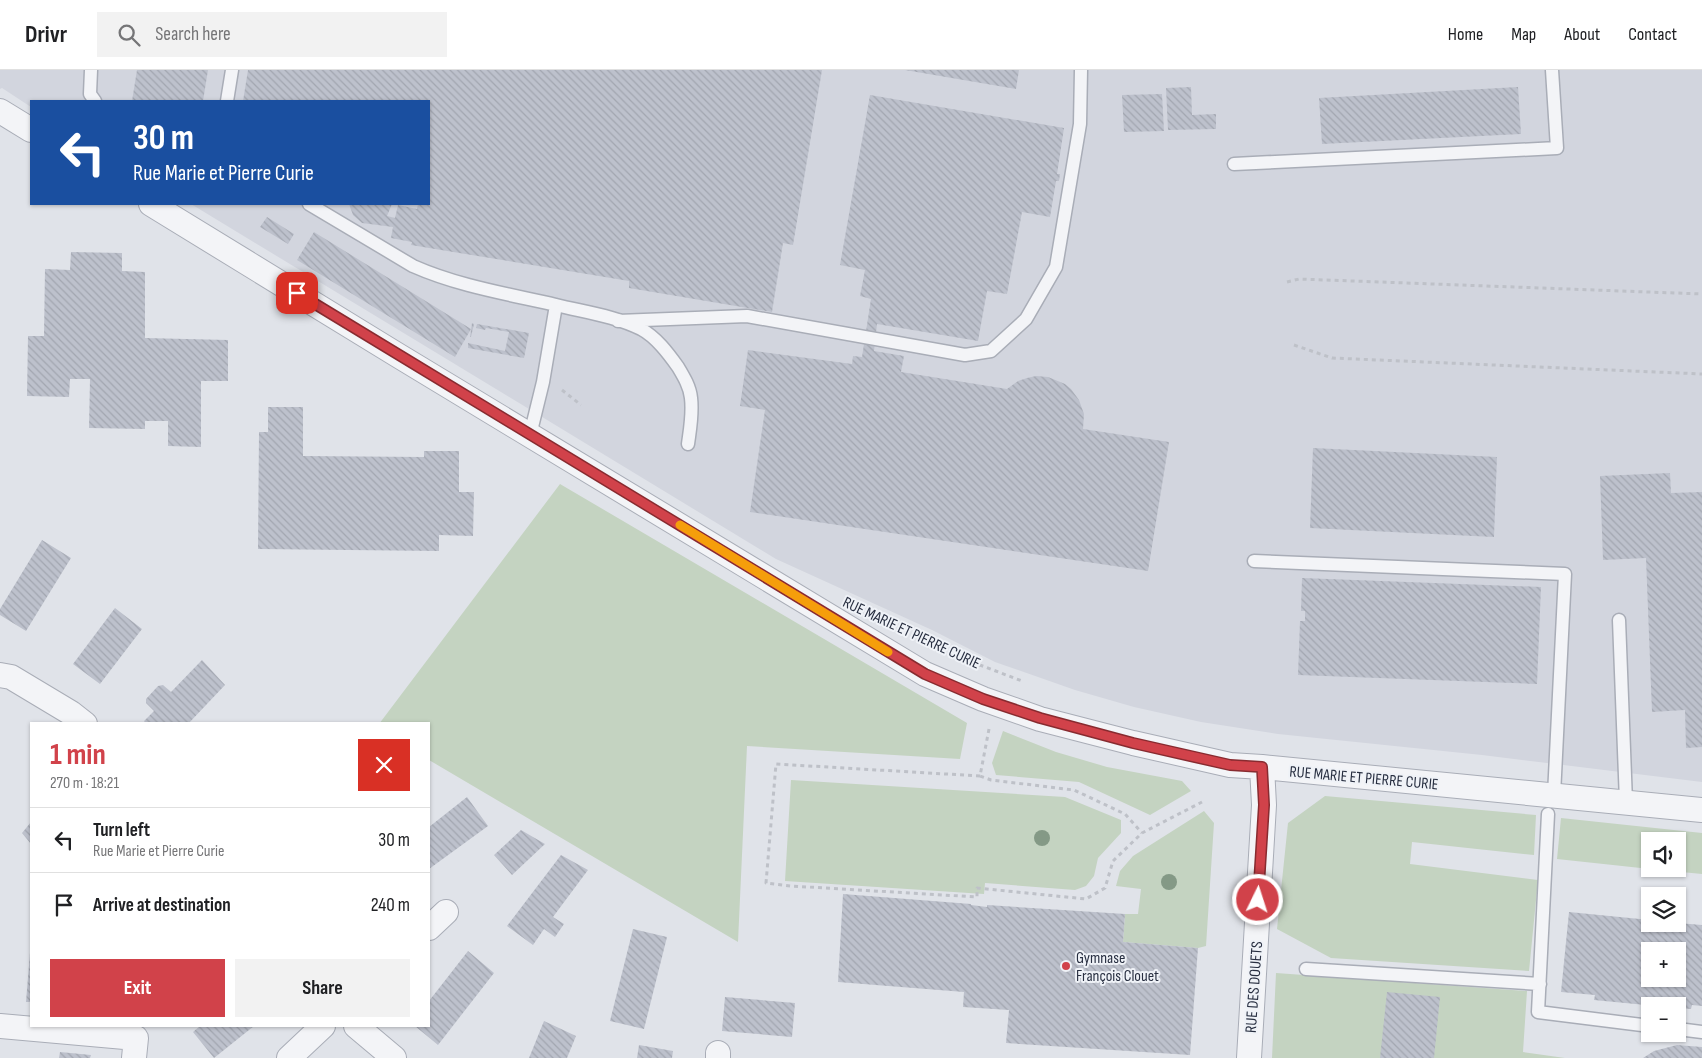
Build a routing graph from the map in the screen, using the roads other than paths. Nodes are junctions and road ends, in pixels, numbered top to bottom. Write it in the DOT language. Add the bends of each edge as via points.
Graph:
graph roads {
  1 [pos="91,70"];
  2 [pos="232,70"];
  3 [pos="1081,70"];
  4 [pos="1552,70"];
  5 [pos="94,100"];
  6 [pos="227,100"];
  7 [pos="0,111"];
  8 [pos="30,129"];
  9 [pos="1234,164"];
  10 [pos="153,205"];
  11 [pos="310,205"];
  12 [pos="556,305"];
  13 [pos="618,321"];
  14 [pos="530,435"];
  15 [pos="688,444"];
  16 [pos="1254,561"];
  17 [pos="1619,620"];
  18 [pos="0,674"];
  19 [pos="82,722"];
  20 [pos="1262,767"];
  21 [pos="1626,802"];
  22 [pos="1551,805"];
  23 [pos="1702,810"];
  24 [pos="446,912"];
  25 [pos="430,927"];
  26 [pos="1306,969"];
  27 [pos="1540,984"];
  28 [pos="1641,1025"];
  29 [pos="0,1026"];
  30 [pos="322,1027"];
  31 [pos="357,1027"];
  32 [pos="1686,1030"];
  33 [pos="1702,1032"];
  34 [pos="134,1058"];
  35 [pos="289,1058"];
  36 [pos="394,1058"];
  37 [pos="1248,1058"];
  1 -- 5 [label="lane" via="90,94"];
  2 -- 6 [label="lane"];
  3 -- 13 [label="lane" via="1080,124 1056,267 1026,319 991,351 965,355 748,316"];
  4 -- 9 [label="lane" via="1557,148"];
  7 -- 8 [label="street"];
  10 -- 14 [label="street, RUE MARIE ET PIERRE CURIE"];
  11 -- 12 [label="lane" via="431,274"];
  12 -- 13 [label="lane"];
  12 -- 14 [label="lane"];
  13 -- 15 [label="lane" via="642,330 659,343 685,379 692,411"];
  14 -- 20 [label="street, RUE MARIE ET PIERRE CURIE" via="925,674 983,699 1040,718 1230,765"];
  16 -- 22 [label="lane" via="1565,574"];
  17 -- 21 [label="lane"];
  18 -- 19 [label="street" via="11,677"];
  20 -- 22 [label="street, RUE MARIE ET PIERRE CURIE"];
  20 -- 37 [label="street, RUE DES DOUETS" via="1264,805"];
  21 -- 22 [label="street, RUE MARIE ET PIERRE CURIE"];
  21 -- 23 [label="street, RUE MARIE ET PIERRE CURIE"];
  22 -- 27 [label="lane"];
  24 -- 25 [label="street"];
  26 -- 27 [label="lane"];
  27 -- 28 [label="lane" via="1538,1012"];
  29 -- 34 [label="street" via="136,1038"];
  30 -- 35 [label="street"];
  31 -- 36 [label="street"];
  32 -- 33 [label="lane"];
}
